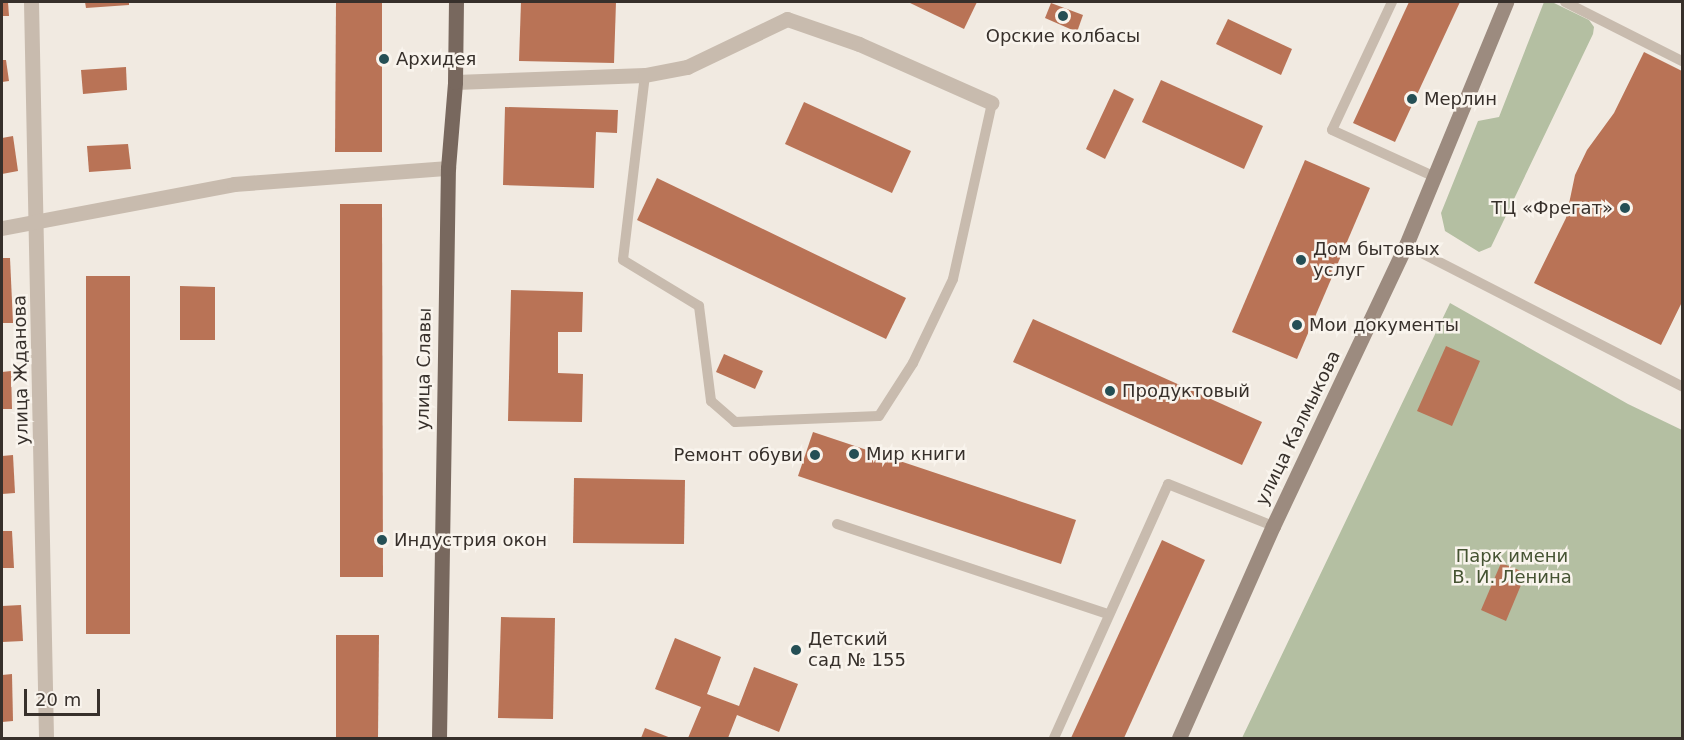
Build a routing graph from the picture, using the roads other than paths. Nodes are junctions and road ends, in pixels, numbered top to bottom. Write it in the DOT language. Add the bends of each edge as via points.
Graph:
graph roads {
  1 [pos="31,2"];
  2 [pos="456,2"];
  3 [pos="1392,2"];
  4 [pos="1506,2"];
  5 [pos="1566,2"];
  6 [pos="1683,61"];
  7 [pos="645,75"];
  8 [pos="455,82"];
  9 [pos="992,103"];
  10 [pos="448,168"];
  11 [pos="1435,177"];
  12 [pos="38,218"];
  13 [pos="2,228"];
  14 [pos="1406,245"];
  15 [pos="1683,386"];
  16 [pos="837,524"];
  17 [pos="1273,526"];
  18 [pos="1108,614"];
  19 [pos="46,738"];
  20 [pos="439,738"];
  21 [pos="1054,738"];
  22 [pos="1179,738"];
  1 -- 12 [label="street, улица Жданова"];
  2 -- 8 [label="main road, улица Славы"];
  3 -- 11 [label="lane" via="1332,130"];
  4 -- 11 [label="street, улица Калмыкова"];
  5 -- 6 [label="lane"];
  7 -- 8 [label="street"];
  7 -- 9 [label="street" via="687,67 787,20 859,44"];
  7 -- 9 [label="lane" via="623,260 699,306 711,401 735,422 879,416 913,363 953,279"];
  8 -- 10 [label="main road, улица Славы"];
  10 -- 12 [label="street" via="234,184"];
  10 -- 20 [label="main road, улица Славы"];
  11 -- 14 [label="street, улица Калмыкова"];
  12 -- 13 [label="street"];
  12 -- 19 [label="street, улица Жданова"];
  14 -- 15 [label="lane"];
  14 -- 17 [label="street, улица Калмыкова"];
  16 -- 18 [label="lane"];
  17 -- 18 [label="lane" via="1168,484"];
  17 -- 22 [label="street, улица Калмыкова"];
  18 -- 21 [label="lane"];
}
